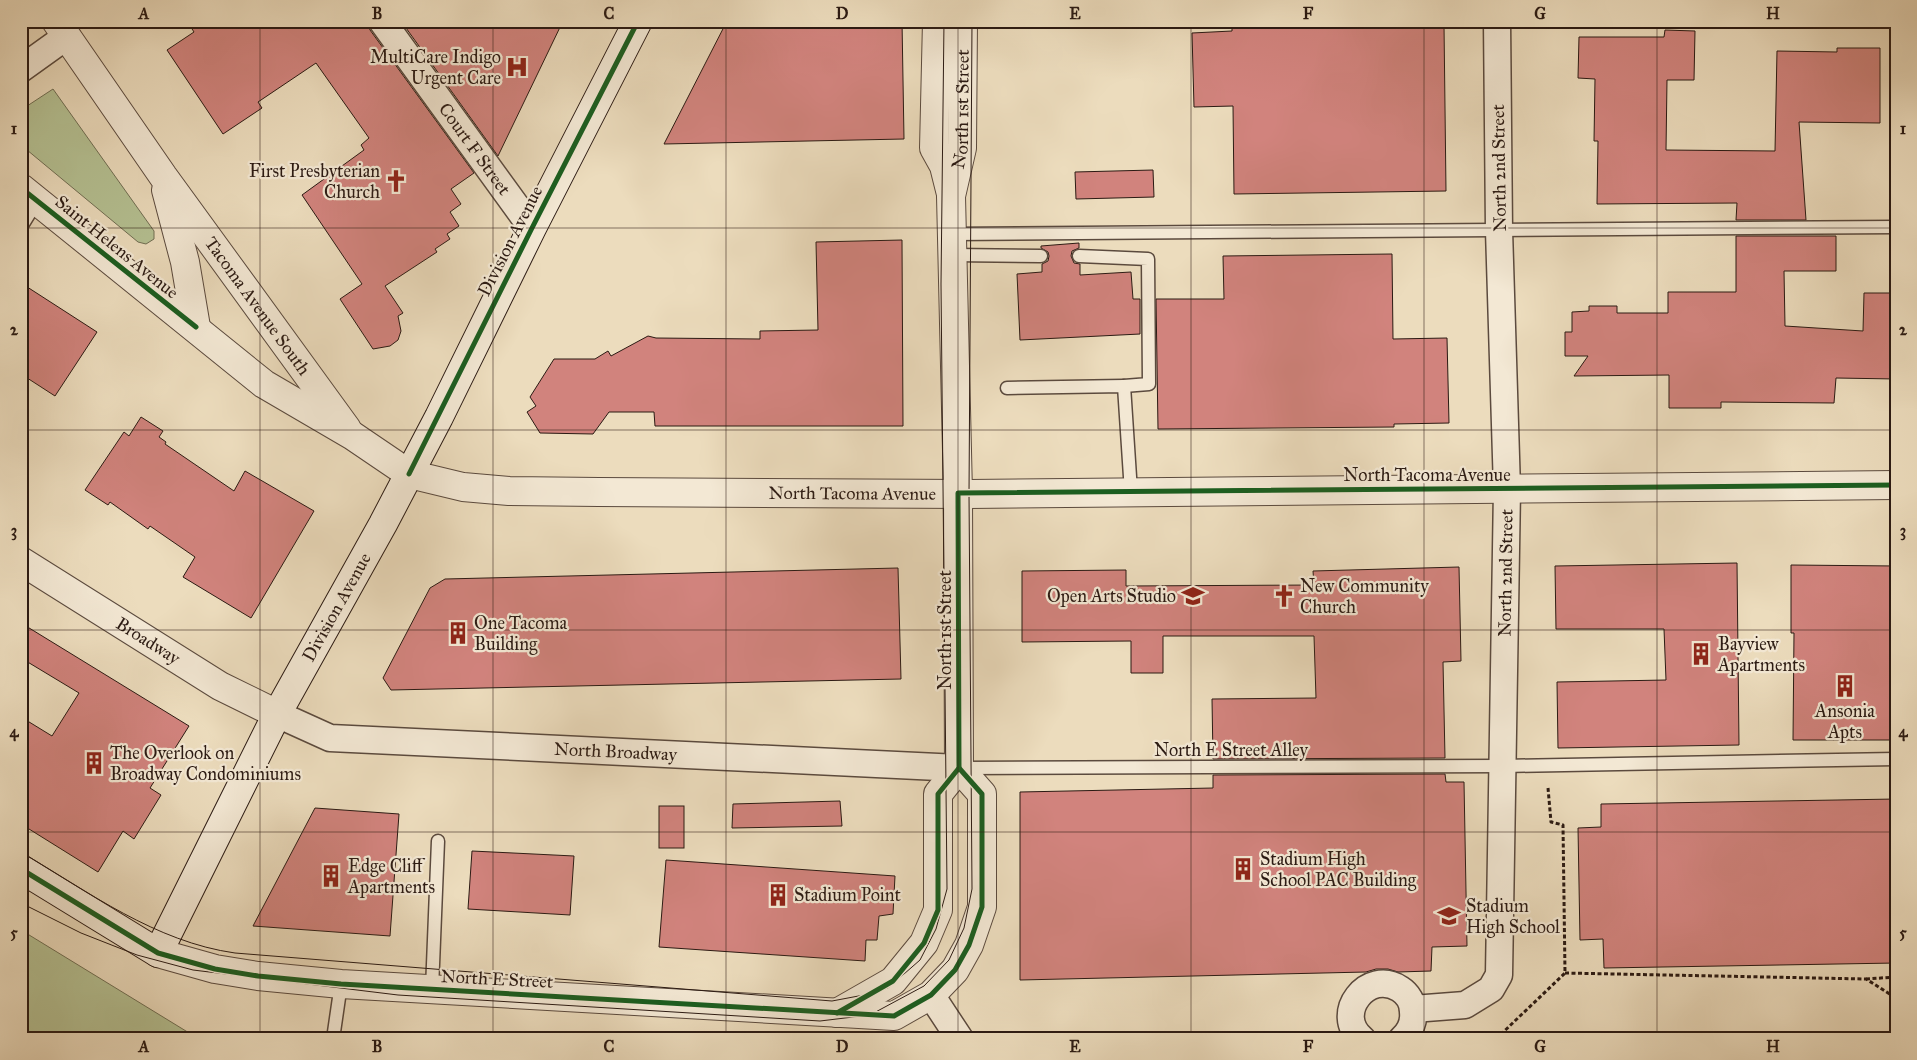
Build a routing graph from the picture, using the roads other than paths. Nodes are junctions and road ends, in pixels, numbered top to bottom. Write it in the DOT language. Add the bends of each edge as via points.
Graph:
graph roads {
  1 [pos="382,21"];
  2 [pos="638,21"];
  3 [pos="937,21"];
  4 [pos="963,21"];
  5 [pos="1497,21"];
  6 [pos="61,29"];
  7 [pos="21,69"];
  8 [pos="163,176"];
  9 [pos="29,195"];
  10 [pos="951,196"];
  11 [pos="21,227"];
  12 [pos="1896,227"];
  13 [pos="532,228"];
  14 [pos="1499,230"];
  15 [pos="952,244"];
  16 [pos="1041,256"];
  17 [pos="1079,256"];
  18 [pos="196,328"];
  19 [pos="1124,386"];
  20 [pos="1007,388"];
  21 [pos="353,436"];
  22 [pos="409,474"];
  23 [pos="1896,486"];
  24 [pos="1507,489"];
  25 [pos="1131,492"];
  26 [pos="958,493"];
  27 [pos="21,561"];
  28 [pos="277,714"];
  29 [pos="1896,759"];
  30 [pos="1504,766"];
  31 [pos="959,768"];
  32 [pos="438,841"];
  33 [pos="21,869"];
  34 [pos="158,953"];
  35 [pos="341,984"];
  36 [pos="432,990"];
  37 [pos="932,995"];
  38 [pos="1413,1009"];
  39 [pos="838,1013"];
  40 [pos="333,1039"];
  41 [pos="960,1039"];
  42 [pos="1362,1039"];
  43 [pos="1402,1039"];
  1 -- 13 [label="street, Court F Street"];
  2 -- 13 [label="street, Division Avenue"];
  3 -- 10 [label="street, North 1st Street" via="934,148 944,166"];
  4 -- 10 [label="street, North 1st Street" via="962,148"];
  5 -- 14 [label="street, North 2nd Street"];
  6 -- 7 [label="street"];
  6 -- 8 [label="street, Tacoma Avenue South"];
  8 -- 18 [label="street, Tacoma Avenue South" via="185,262"];
  8 -- 21 [label="street, Tacoma Avenue South"];
  9 -- 11 [label="lane"];
  9 -- 18 [label="street, Saint Helens Avenue"];
  10 -- 15 [label="street, North 1st Street"];
  12 -- 14 [label="lane"];
  13 -- 22 [label="street, Division Avenue"];
  14 -- 15 [label="lane"];
  14 -- 24 [label="street, North 2nd Street"];
  15 -- 16 [label="lane"];
  15 -- 26 [label="street, North 1st Street"];
  17 -- 19 [label="lane" via="1148,259 1149,384"];
  18 -- 21 [label="street, Saint Helens Avenue" via="264,384"];
  19 -- 20 [label="lane"];
  19 -- 25 [label="lane"];
  21 -- 22 [label="street, Saint Helens Avenue"];
  22 -- 26 [label="street, North Tacoma Avenue" via="463,487 509,490"];
  22 -- 28 [label="street, Division Avenue"];
  23 -- 24 [label="street, North Tacoma Avenue"];
  24 -- 25 [label="street, North Tacoma Avenue"];
  24 -- 30 [label="street, North 2nd Street"];
  25 -- 26 [label="street, North Tacoma Avenue"];
  26 -- 31 [label="street, North 1st Street"];
  27 -- 28 [label="street, Broadway" via="220,686"];
  28 -- 31 [label="street, North Broadway" via="330,738"];
  28 -- 34 [label="street, Division Avenue"];
  29 -- 30 [label="lane, North E Street Alley"];
  30 -- 31 [label="lane, North E Street Alley"];
  30 -- 38 [label="street, North 2nd Street" via="1499,975 1491,989 1465,1005"];
  31 -- 37 [label="street" via="982,794 982,907 960,962"];
  31 -- 39 [label="street" via="938,794 938,910 924,943 893,981"];
  32 -- 36 [label="lane"];
  33 -- 34 [label="street, North E Street"];
  34 -- 35 [label="street, North E Street" via="215,969"];
  35 -- 36 [label="street, North E Street"];
  35 -- 40 [label="lane"];
  36 -- 39 [label="street, North E Street"];
  37 -- 39 [label="street, North E Street" via="894,1016"];
  37 -- 41 [label="street"];
  38 -- 42 [label="street" via="1410,999 1394,985 1379,984 1364,989 1357,996 1350,1016"];
  38 -- 43 [label="street" via="1410,1029"];
}
